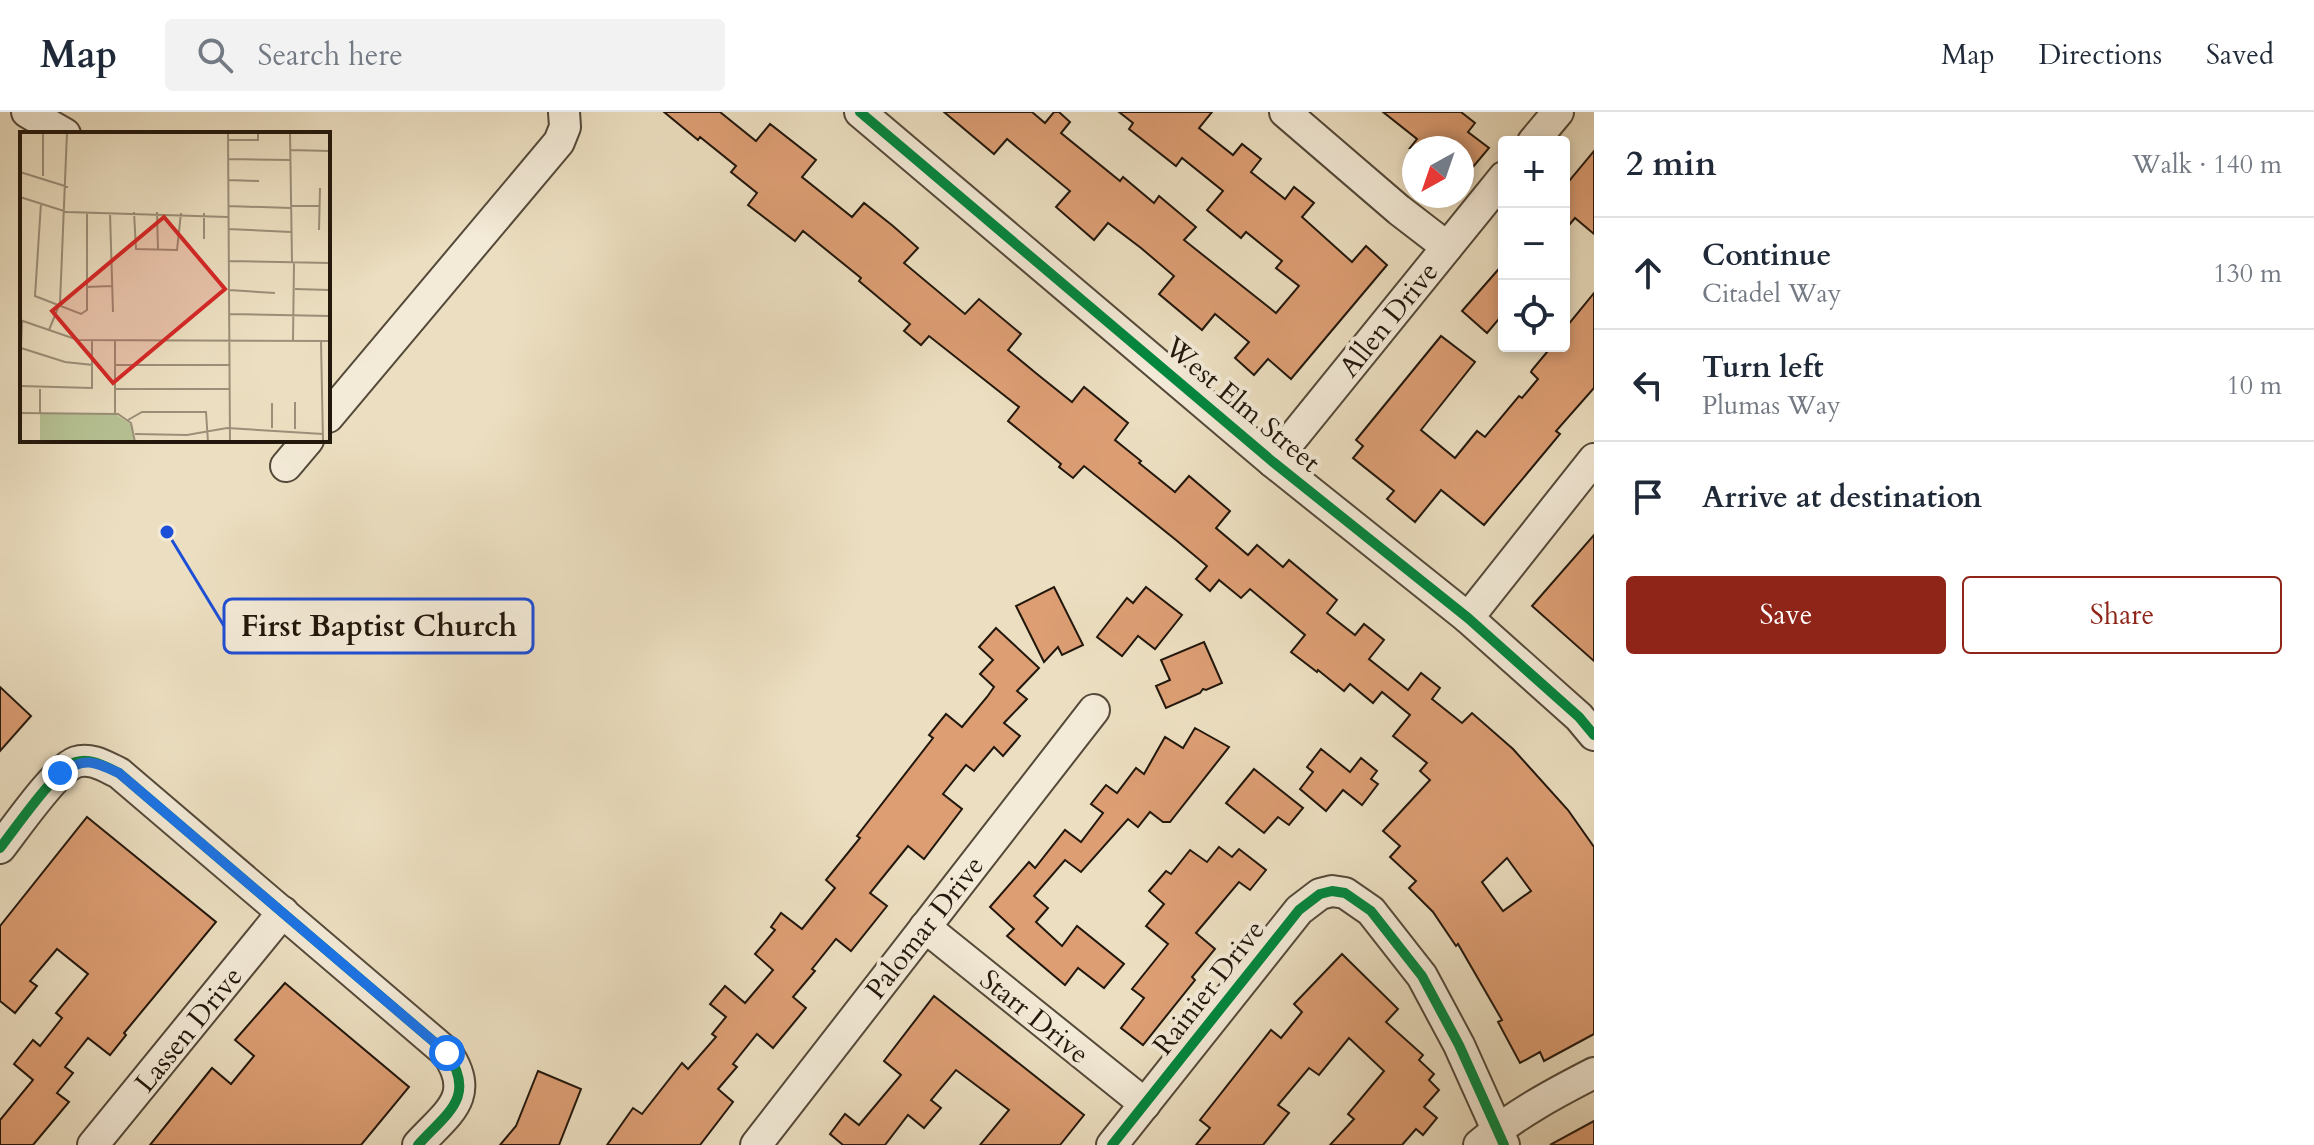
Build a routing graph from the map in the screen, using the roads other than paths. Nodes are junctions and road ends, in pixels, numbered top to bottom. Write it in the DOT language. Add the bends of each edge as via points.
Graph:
graph roads {
  1 [pos="27,112"];
  2 [pos="564,112"];
  3 [pos="860,112"];
  4 [pos="1285,112"];
  5 [pos="1558,112"];
  6 [pos="62,132"];
  7 [pos="1538,136"];
  8 [pos="1498,184"];
  9 [pos="1447,247"];
  10 [pos="330,415"];
  11 [pos="306,442"];
  12 [pos="1594,459"];
  13 [pos="1273,462"];
  14 [pos="286,466"];
  15 [pos="1468,618"];
  16 [pos="1094,710"];
  17 [pos="1594,735"];
  18 [pos="0,848"];
  19 [pos="283,912"];
  20 [pos="925,927"];
  21 [pos="1594,1073"];
  22 [pos="1145,1104"];
  23 [pos="1493,1140"];
  24 [pos="93,1145"];
  25 [pos="418,1145"];
  26 [pos="756,1145"];
  27 [pos="1112,1145"];
  1 -- 6 [label="street"];
  2 -- 10 [label="street" via="559,142"];
  3 -- 13 [label="street, West Elm Street"];
  4 -- 9 [label="street"];
  5 -- 7 [label="street"];
  8 -- 9 [label="street, Allen Drive"];
  9 -- 13 [label="street, Allen Drive"];
  11 -- 14 [label="street"];
  12 -- 15 [label="street"];
  13 -- 15 [label="street, West Elm Street"];
  15 -- 17 [label="street, West Elm Street"];
  16 -- 20 [label="street, Palomar Drive"];
  18 -- 19 [label="street" via="60,773 77,762 95,762 119,773"];
  19 -- 24 [label="street, Lassen Drive"];
  19 -- 25 [label="street" via="447,1053 460,1072 461,1089 452,1107"];
  20 -- 22 [label="street, Starr Drive"];
  20 -- 26 [label="street, Palomar Drive"];
  21 -- 23 [label="street" via="1547,1097"];
  22 -- 23 [label="street, Rainier Drive" via="1299,910 1332,891 1345,893 1371,911 1422,976 1459,1045"];
  22 -- 27 [label="street, Rainier Drive"];
}
